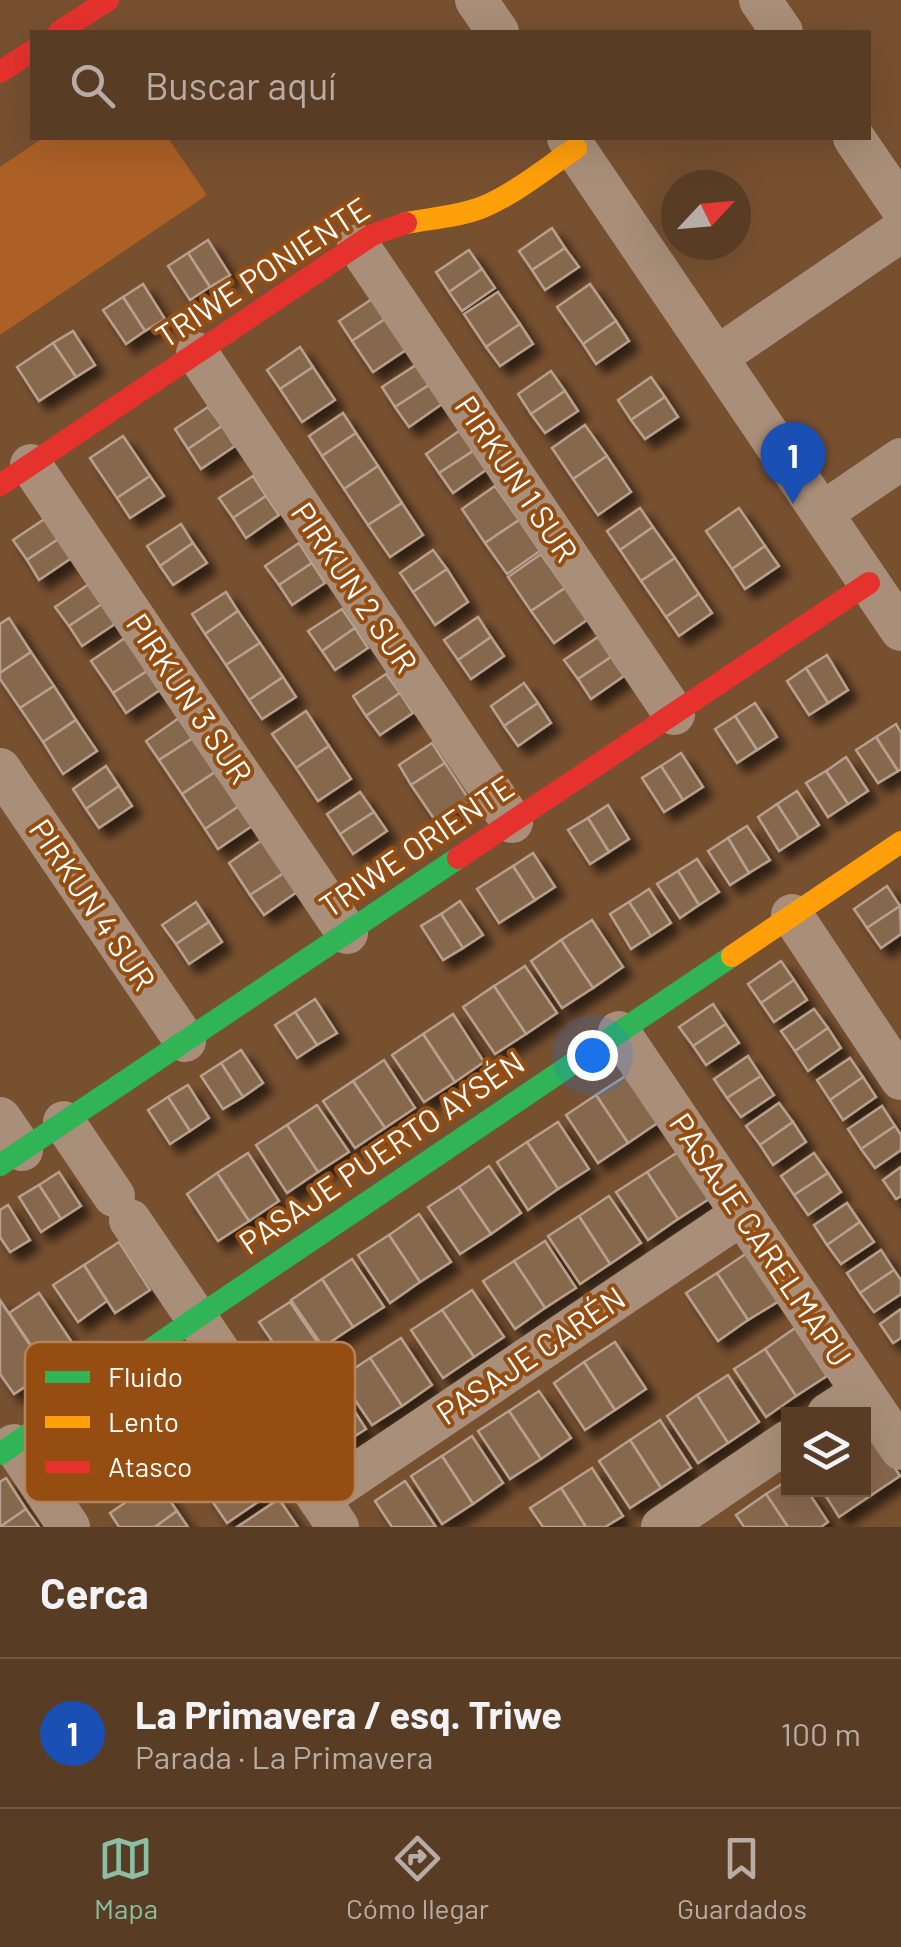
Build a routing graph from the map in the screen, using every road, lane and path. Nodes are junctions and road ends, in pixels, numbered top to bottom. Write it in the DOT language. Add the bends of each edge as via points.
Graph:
graph roads {
  1 [pos="108,0"];
  2 [pos="476,0"];
  3 [pos="760,0"];
  4 [pos="63,30"];
  5 [pos="497,30"];
  6 [pos="781,30"];
  7 [pos="30,51"];
  8 [pos="0,72"];
  9 [pos="855,140"];
  10 [pos="572,143"];
  11 [pos="901,207"];
  12 [pos="901,231"];
  13 [pos="358,245"];
  14 [pos="197,353"];
  15 [pos="717,358"];
  16 [pos="901,459"];
  17 [pos="15,475"];
  18 [pos="822,513"];
  19 [pos="870,584"];
  20 [pos="901,630"];
  21 [pos="674,714"];
  22 [pos="0,768"];
  23 [pos="512,822"];
  24 [pos="901,842"];
  25 [pos="792,915"];
  26 [pos="347,933"];
  27 [pos="619,1032"];
  28 [pos="185,1041"];
  29 [pos="901,1078"];
  30 [pos="64,1122"];
  31 [pos="7,1144"];
  32 [pos="742,1214"];
  33 [pos="196,1318"];
  34 [pos="162,1342"];
  35 [pos="212,1342"];
  36 [pos="845,1403"];
  37 [pos="781,1446"];
  38 [pos="901,1449"];
  39 [pos="7,1450"];
  40 [pos="25,1472"];
  41 [pos="355,1494"];
  42 [pos="49,1502"];
  43 [pos="69,1527"];
  44 [pos="662,1527"];
  1 -- 4 [label="street"];
  2 -- 5 [label="street"];
  3 -- 6 [label="street"];
  7 -- 8 [label="street"];
  9 -- 11 [label="street"];
  10 -- 13 [label="street, TRIWE PONIENTE" via="483,207 408,222"];
  10 -- 15 [label="street"];
  12 -- 15 [label="street"];
  13 -- 14 [label="street, TRIWE PONIENTE"];
  13 -- 21 [label="street, PIRKUN 1 SUR"];
  14 -- 17 [label="street, TRIWE PONIENTE"];
  14 -- 23 [label="street, PIRKUN 2 SUR"];
  15 -- 18 [label="street"];
  16 -- 18 [label="street"];
  17 -- 26 [label="street, PIRKUN 3 SUR"];
  18 -- 19 [label="street"];
  19 -- 20 [label="street"];
  19 -- 21 [label="street, TRIWE ORIENTE"];
  21 -- 23 [label="street, TRIWE ORIENTE"];
  22 -- 28 [label="street, PIRKUN 4 SUR"];
  23 -- 26 [label="street, TRIWE ORIENTE"];
  24 -- 25 [label="street, PASAJE PUERTO AYSÉN"];
  25 -- 27 [label="street, PASAJE PUERTO AYSÉN"];
  25 -- 29 [label="street"];
  26 -- 28 [label="street, TRIWE ORIENTE"];
  27 -- 32 [label="street, PASAJE CARELMAPU"];
  27 -- 33 [label="street, PASAJE PUERTO AYSÉN"];
  28 -- 30 [label="street, TRIWE ORIENTE"];
  30 -- 31 [label="street, TRIWE ORIENTE"];
  30 -- 33 [label="street"];
  32 -- 36 [label="street, PASAJE CARELMAPU"];
  32 -- 41 [label="street, PASAJE CARÉN"];
  33 -- 34 [label="street, PASAJE PUERTO AYSÉN"];
  33 -- 35 [label="street"];
  36 -- 38 [label="street, PASAJE CARELMAPU"];
  37 -- 44 [label="street"];
  39 -- 40 [label="street"];
  42 -- 43 [label="street"];
}
